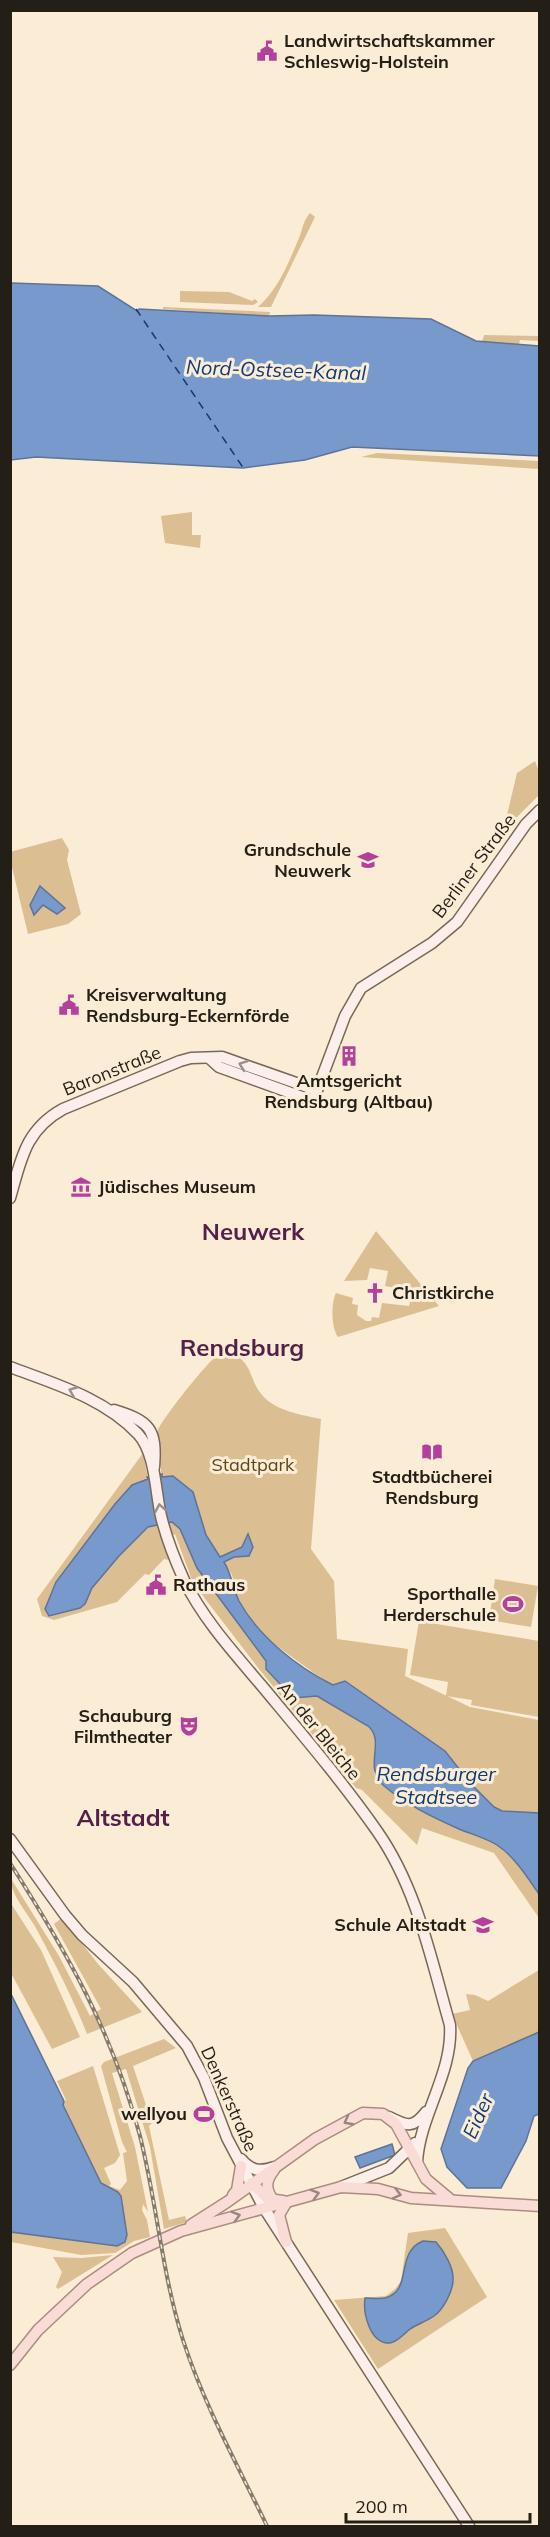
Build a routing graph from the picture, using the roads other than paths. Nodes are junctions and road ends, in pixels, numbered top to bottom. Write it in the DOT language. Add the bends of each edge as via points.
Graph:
graph roads {
  1 [pos="540,810"];
  2 [pos="209,1058"];
  3 [pos="10,1198"];
  4 [pos="10,1367"];
  5 [pos="106,1408"];
  6 [pos="153,1470"];
  7 [pos="10,1839"];
  8 [pos="430,2107"];
  9 [pos="383,2114"];
  10 [pos="421,2136"];
  11 [pos="233,2150"];
  12 [pos="409,2150"];
  13 [pos="417,2162"];
  14 [pos="241,2166"];
  15 [pos="273,2171"];
  16 [pos="252,2183"];
  17 [pos="341,2187"];
  18 [pos="275,2201"];
  19 [pos="227,2202"];
  20 [pos="287,2202"];
  21 [pos="454,2202"];
  22 [pos="263,2203"];
  23 [pos="540,2206"];
  24 [pos="181,2231"];
  25 [pos="286,2242"];
  26 [pos="10,2365"];
  27 [pos="469,2526"];
  1 -- 2 [label="main road, Berliner Straße" via="457,922 432,943 361,988 348,1009 314,1096 219,1067"];
  2 -- 3 [label="main road, Baronstraße" via="180,1061 45,1120 24,1150"];
  5 -- 4 [label="main road, one-way"];
  5 -- 6 [label="main road, An der Bleiche" via="142,1441"];
  5 -- 6 [label="main road" via="129,1414 151,1429 155,1443"];
  8 -- 6 [label="main road, An der Bleiche, one-way" via="449,2055 450,2025 417,1909 405,1881 371,1823 223,1639 185,1581 161,1517"];
  7 -- 11 [label="main road, Denkerstraße" via="58,1907 133,1982 187,2046"];
  8 -- 9 [label="main road" via="415,2124 401,2123"];
  8 -- 10 [label="main road, An der Bleiche"];
  9 -- 12 [label="main road" via="396,2124"];
  9 -- 15 [label="main road, one-way" via="363,2113 315,2139"];
  10 -- 12 [label="main road, An der Bleiche"];
  10 -- 13 [label="main road"];
  11 -- 14 [label="main road, Denkerstraße"];
  11 -- 15 [label="main road" via="252,2169"];
  12 -- 13 [label="main road"];
  12 -- 17 [label="main road, An der Bleiche" via="389,2168"];
  13 -- 21 [label="main road" via="426,2180"];
  14 -- 16 [label="main road, Denkerstraße"];
  14 -- 19 [label="main road" via="237,2190"];
  15 -- 16 [label="main road"];
  15 -- 18 [label="main road" via="267,2192"];
  15 -- 22 [label="main road"];
  16 -- 19 [label="main road"];
  16 -- 22 [label="main road"];
  20 -- 17 [label="main road, one-way"];
  17 -- 21 [label="main road, one-way"];
  18 -- 20 [label="main road"];
  18 -- 22 [label="main road"];
  19 -- 24 [label="main road"];
  20 -- 22 [label="main road"];
  20 -- 25 [label="main road" via="279,2216"];
  21 -- 23 [label="main road"];
  24 -- 22 [label="main road, one-way"];
  22 -- 25 [label="main road"];
  24 -- 26 [label="main road" via="132,2253 87,2284 38,2330"];
  25 -- 27 [label="main road"];
}
